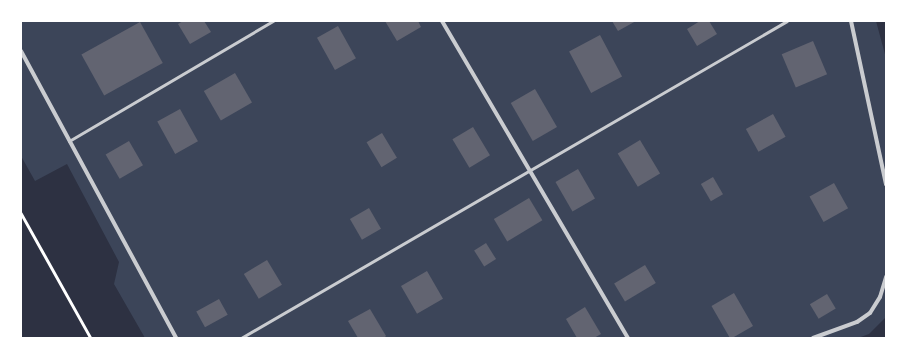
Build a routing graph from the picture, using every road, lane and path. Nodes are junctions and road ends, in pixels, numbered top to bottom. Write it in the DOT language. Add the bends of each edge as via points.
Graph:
graph roads {
  1 [pos="273,21"];
  2 [pos="442,21"];
  3 [pos="787,21"];
  4 [pos="851,21"];
  5 [pos="21,51"];
  6 [pos="69,141"];
  7 [pos="885,168"];
  8 [pos="530,170"];
  9 [pos="886,184"];
  10 [pos="21,213"];
  11 [pos="886,277"];
  12 [pos="91,338"];
  13 [pos="176,338"];
  14 [pos="241,338"];
  15 [pos="628,338"];
  16 [pos="813,338"];
  1 -- 6 [label="lane"];
  2 -- 8 [label="street"];
  3 -- 8 [label="lane"];
  4 -- 7 [label="street"];
  5 -- 6 [label="street"];
  6 -- 13 [label="street"];
  7 -- 9 [label="street"];
  8 -- 14 [label="lane"];
  8 -- 15 [label="street"];
  10 -- 12 [label="path"];
  11 -- 16 [label="street" via="880,297 870,313 857,322"];
}
